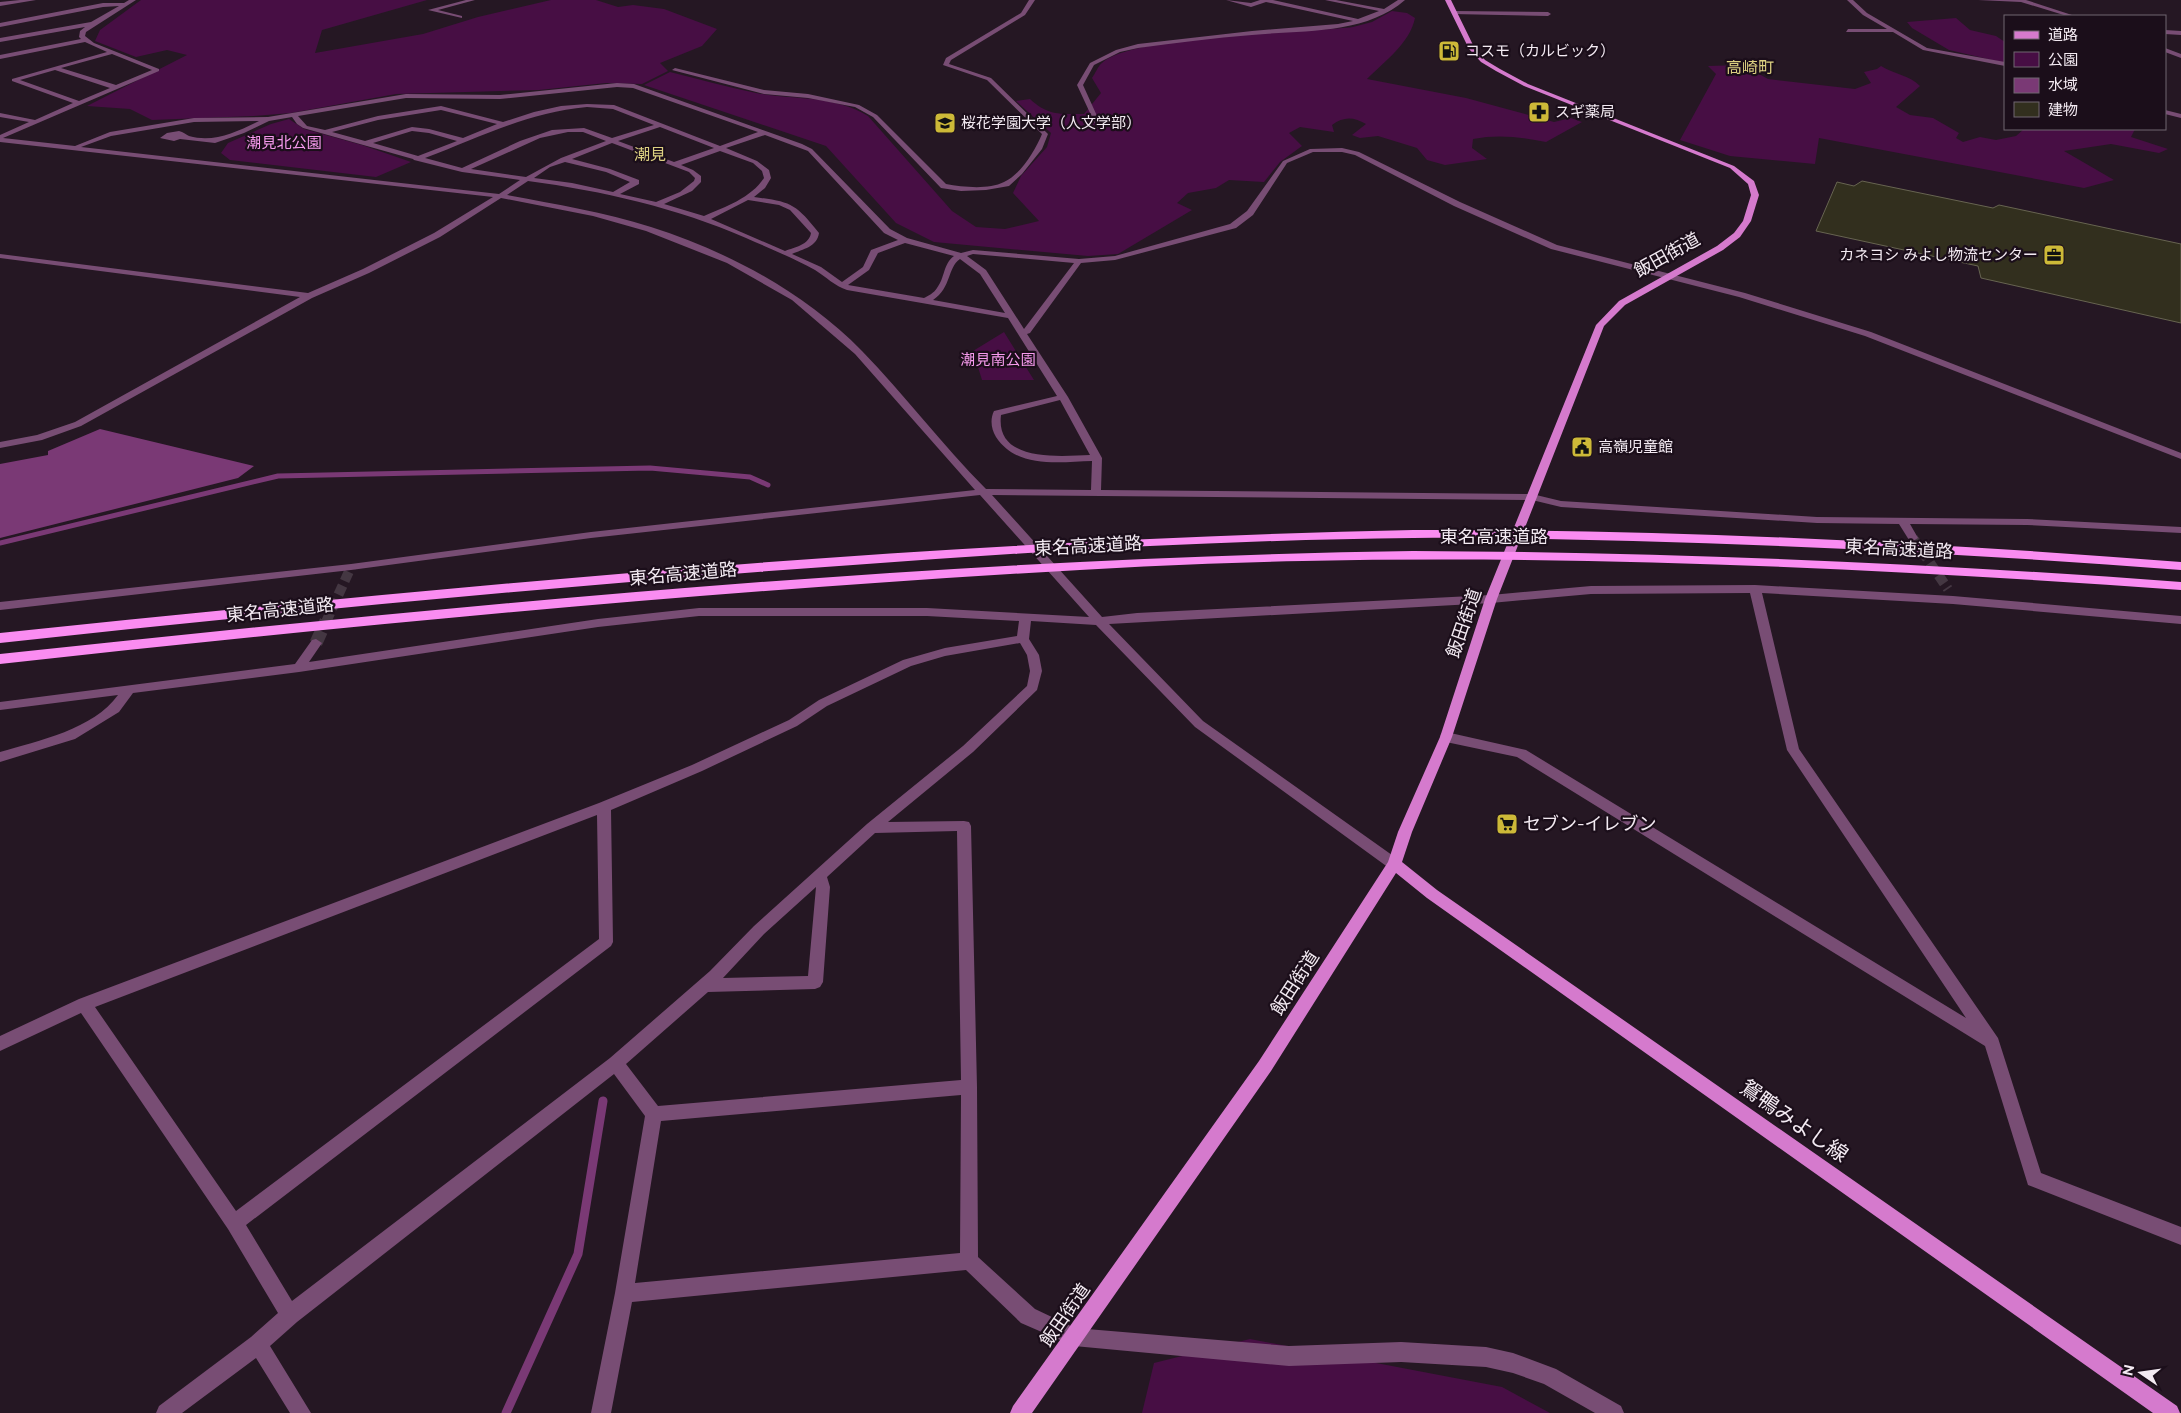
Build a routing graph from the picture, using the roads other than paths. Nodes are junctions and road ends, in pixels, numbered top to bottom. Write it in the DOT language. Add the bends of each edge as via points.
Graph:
graph roads {
  1 [pos="33,0"];
  2 [pos="133,0"];
  3 [pos="472,0"];
  4 [pos="1032,0"];
  5 [pos="1229,0"];
  6 [pos="1265,0"];
  7 [pos="1328,0"];
  8 [pos="1402,0"];
  9 [pos="1448,0"];
  10 [pos="1850,0"];
  11 [pos="1981,0"];
  12 [pos="2022,0"];
  13 [pos="105,3"];
  14 [pos="0,4"];
  15 [pos="126,4"];
  16 [pos="1386,11"];
  17 [pos="1454,13"];
  18 [pos="1548,14"];
  19 [pos="2069,15"];
  20 [pos="460,17"];
  21 [pos="1363,21"];
  22 [pos="0,24"];
  23 [pos="92,24"];
  24 [pos="1848,31"];
  25 [pos="1892,31"];
  26 [pos="2166,32"];
  27 [pos="2181,33"];
  28 [pos="0,40"];
  29 [pos="84,40"];
  30 [pos="2166,50"];
  31 [pos="113,52"];
  32 [pos="2181,56"];
  33 [pos="0,57"];
  34 [pos="2004,64"];
  35 [pos="57,69"];
  36 [pos="675,70"];
  37 [pos="118,88"];
  38 [pos="80,104"];
  39 [pos="2166,112"];
  40 [pos="0,115"];
  41 [pos="294,115"];
  42 [pos="2181,116"];
  43 [pos="268,119"];
  44 [pos="36,122"];
  45 [pos="501,123"];
  46 [pos="658,126"];
  47 [pos="1099,127"];
  48 [pos="138,128"];
  49 [pos="326,132"];
  50 [pos="766,132"];
  51 [pos="0,138"];
  52 [pos="462,140"];
  53 [pos="611,141"];
  54 [pos="366,143"];
  55 [pos="75,147"];
  56 [pos="719,149"];
  57 [pos="415,159"];
  58 [pos="563,159"];
  59 [pos="672,165"];
  60 [pos="462,170"];
  61 [pos="527,179"];
  62 [pos="614,194"];
  63 [pos="502,196"];
  64 [pos="748,198"];
  65 [pos="657,204"];
  66 [pos="705,219"];
  67 [pos="904,240"];
  68 [pos="786,253"];
  69 [pos="960,255"];
  70 [pos="0,256"];
  71 [pos="1079,261"];
  72 [pos="1668,276"];
  73 [pos="841,285"];
  74 [pos="309,296"];
  75 [pos="927,300"];
  76 [pos="1010,316"];
  77 [pos="1022,333"];
  78 [pos="1063,397"];
  79 [pos="0,445"];
  80 [pos="2181,456"];
  81 [pos="1097,458"];
  82 [pos="982,492"];
  83 [pos="1096,492"];
  84 [pos="1532,497"];
  85 [pos="1902,520"];
  86 [pos="2181,530"];
  87 [pos="1913,538"];
  88 [pos="2181,566"];
  89 [pos="2181,586"];
  90 [pos="1755,589"];
  91 [pos="1948,589"];
  92 [pos="1494,594"];
  93 [pos="1954,600"];
  94 [pos="0,606"];
  95 [pos="1025,619"];
  96 [pos="2181,620"];
  97 [pos="1100,621"];
  98 [pos="0,638"];
  99 [pos="1023,639"];
  100 [pos="316,643"];
  101 [pos="0,659"];
  102 [pos="299,668"];
  103 [pos="128,691"];
  104 [pos="0,706"];
  105 [pos="1446,737"];
  106 [pos="0,757"];
  107 [pos="604,807"];
  108 [pos="872,828"];
  109 [pos="1394,864"];
  110 [pos="819,876"];
  111 [pos="705,985"];
  112 [pos="84,1004"];
  113 [pos="1992,1043"];
  114 [pos="0,1044"];
  115 [pos="616,1063"];
  116 [pos="969,1087"];
  117 [pos="654,1114"];
  118 [pos="234,1224"];
  119 [pos="2181,1236"];
  120 [pos="969,1261"];
  121 [pos="624,1293"];
  122 [pos="290,1315"];
  123 [pos="1074,1337"];
  124 [pos="258,1344"];
  125 [pos="166,1413"];
  126 [pos="301,1413"];
  127 [pos="601,1413"];
  128 [pos="1020,1413"];
  129 [pos="1614,1413"];
  130 [pos="2170,1413"];
  1 -- 14 [label="street"];
  2 -- 15 [label="street"];
  3 -- 20 [label="street" via="431,10"];
  4 -- 36 [label="street" via="1024,14 948,59 946,65 989,78 1045,134 1040,148 1020,173 1006,184 986,188 944,186 875,116 857,106 808,96 764,92"];
  5 -- 6 [label="street" via="1251,5"];
  6 -- 21 [label="street"];
  7 -- 16 [label="street"];
  8 -- 16 [label="street"];
  9 -- 17 [label="main road, 飯田街道"];
  10 -- 25 [label="street"];
  11 -- 12 [label="street"];
  12 -- 19 [label="street"];
  13 -- 15 [label="street"];
  13 -- 22 [label="street"];
  15 -- 23 [label="street"];
  16 -- 21 [label="street"];
  17 -- 18 [label="street"];
  17 -- 72 [label="main road, 飯田街道" via="1471,48 1498,70 1526,85 1723,162 1751,183 1755,195 1753,203 1737,235"];
  21 -- 47 [label="street" via="1146,45 1118,51 1092,64 1080,84"];
  23 -- 28 [label="street"];
  23 -- 29 [label="street" via="83,31"];
  24 -- 25 [label="street"];
  25 -- 34 [label="street" via="1928,50"];
  26 -- 27 [label="street"];
  29 -- 31 [label="street"];
  29 -- 33 [label="street"];
  30 -- 32 [label="street"];
  31 -- 35 [label="street"];
  31 -- 37 [label="street" via="157,70"];
  35 -- 37 [label="street"];
  35 -- 38 [label="street" via="14,80"];
  37 -- 38 [label="street"];
  38 -- 44 [label="street"];
  39 -- 42 [label="street"];
  40 -- 44 [label="street"];
  41 -- 43 [label="street"];
  41 -- 49 [label="street" via="305,127"];
  41 -- 50 [label="street" via="406,96 500,97 617,85 634,86"];
  43 -- 48 [label="street" via="194,120"];
  43 -- 48 [label="street" via="215,141 180,137 182,134 144,132"];
  44 -- 51 [label="street"];
  45 -- 46 [label="street" via="546,111 595,105 614,107"];
  45 -- 49 [label="street" via="441,108"];
  45 -- 52 [label="street"];
  46 -- 53 [label="street"];
  46 -- 56 [label="street"];
  48 -- 55 [label="street"];
  49 -- 54 [label="street"];
  50 -- 56 [label="street"];
  50 -- 67 [label="street" via="810,150 887,230"];
  51 -- 55 [label="street"];
  52 -- 54 [label="street" via="412,129"];
  52 -- 57 [label="street"];
  53 -- 58 [label="street"];
  53 -- 59 [label="street"];
  53 -- 60 [label="street" via="584,130 554,131 524,141"];
  54 -- 57 [label="street"];
  55 -- 63 [label="street"];
  56 -- 59 [label="street"];
  56 -- 64 [label="street" via="766,169 767,181"];
  57 -- 60 [label="street"];
  58 -- 61 [label="street"];
  58 -- 62 [label="street" via="608,170 636,182"];
  59 -- 65 [label="street" via="691,171 699,181 690,190"];
  60 -- 61 [label="street"];
  61 -- 62 [label="street"];
  61 -- 63 [label="street"];
  62 -- 65 [label="street"];
  63 -- 74 [label="street" via="403,253"];
  63 -- 82 [label="street" via="594,214 649,229 730,262 795,298 858,352"];
  64 -- 66 [label="street"];
  64 -- 68 [label="street" via="793,208 815,233 809,244"];
  65 -- 66 [label="street"];
  66 -- 68 [label="street"];
  67 -- 69 [label="street"];
  67 -- 73 [label="street" via="874,252 873,261 859,276"];
  68 -- 73 [label="street"];
  69 -- 71 [label="street" via="973,252"];
  69 -- 75 [label="street" via="951,260 942,289"];
  69 -- 76 [label="street" via="983,272"];
  70 -- 74 [label="street"];
  71 -- 72 [label="street" via="1115,258 1233,226 1250,213 1286,162 1312,150 1330,149 1356,154 1554,247"];
  71 -- 77 [label="street" via="1027,331"];
  72 -- 80 [label="street" via="1868,334"];
  72 -- 84 [label="main road, 飯田街道" via="1622,303 1600,325"];
  73 -- 75 [label="street"];
  74 -- 79 [label="street" via="78,424 39,438"];
  75 -- 76 [label="street"];
  76 -- 77 [label="street"];
  77 -- 78 [label="street"];
  78 -- 81 [label="street"];
  78 -- 81 [label="street" via="997,412 995,423 1006,444 1018,454 1032,458"];
  81 -- 83 [label="street"];
  82 -- 83 [label="street"];
  82 -- 94 [label="street"];
  82 -- 97 [label="street"];
  83 -- 84 [label="street" via="1393,498"];
  84 -- 85 [label="street" via="1561,504 1807,520"];
  84 -- 92 [label="main road, 飯田街道"];
  85 -- 86 [label="street"];
  85 -- 87 [label="street"];
  88 -- 98 [label="highway, 東名高速道路" via="1752,541 1420,534 1278,537 972,552 706,571 253,611"];
  89 -- 101 [label="highway, 東名高速道路" via="1936,570 1582,556 1420,555 1184,560 972,571 684,593 283,628"];
  90 -- 92 [label="street"];
  90 -- 93 [label="street"];
  90 -- 113 [label="street" via="1794,750"];
  91 -- 93 [label="street"];
  92 -- 97 [label="street"];
  92 -- 105 [label="main road, 飯田街道"];
  93 -- 96 [label="street"];
  95 -- 97 [label="street"];
  95 -- 99 [label="street"];
  95 -- 102 [label="street" via="927,612 698,612 598,623"];
  97 -- 109 [label="street" via="1199,724"];
  99 -- 107 [label="street" via="945,652 907,663 823,703 793,723"];
  99 -- 108 [label="street" via="1033,655 1036,671 1033,686 968,749"];
  100 -- 102 [label="street"];
  102 -- 103 [label="street"];
  103 -- 104 [label="street"];
  103 -- 106 [label="street" via="115,710 70,736"];
  105 -- 109 [label="main road, 飯田街道"];
  105 -- 113 [label="street" via="1521,753"];
  107 -- 112 [label="street"];
  107 -- 118 [label="street" via="606,942"];
  108 -- 110 [label="street"];
  108 -- 116 [label="street" via="964,826"];
  109 -- 123 [label="main road, 飯田街道" via="1265,1066"];
  109 -- 130 [label="main road, 鴛鴨みよし線" via="1432,894"];
  110 -- 111 [label="street"];
  110 -- 111 [label="street" via="823,887 815,982"];
  111 -- 115 [label="street"];
  112 -- 114 [label="street"];
  112 -- 118 [label="street"];
  113 -- 119 [label="street" via="2034,1179"];
  115 -- 117 [label="street"];
  115 -- 122 [label="street"];
  116 -- 117 [label="street"];
  116 -- 120 [label="street"];
  117 -- 121 [label="street"];
  118 -- 122 [label="street"];
  120 -- 121 [label="street"];
  120 -- 123 [label="street" via="1028,1316"];
  121 -- 127 [label="street"];
  122 -- 124 [label="street"];
  123 -- 128 [label="main road, 飯田街道"];
  123 -- 129 [label="street" via="1289,1356 1401,1352 1486,1357 1549,1376"];
  124 -- 125 [label="street"];
  124 -- 126 [label="street"];
}
